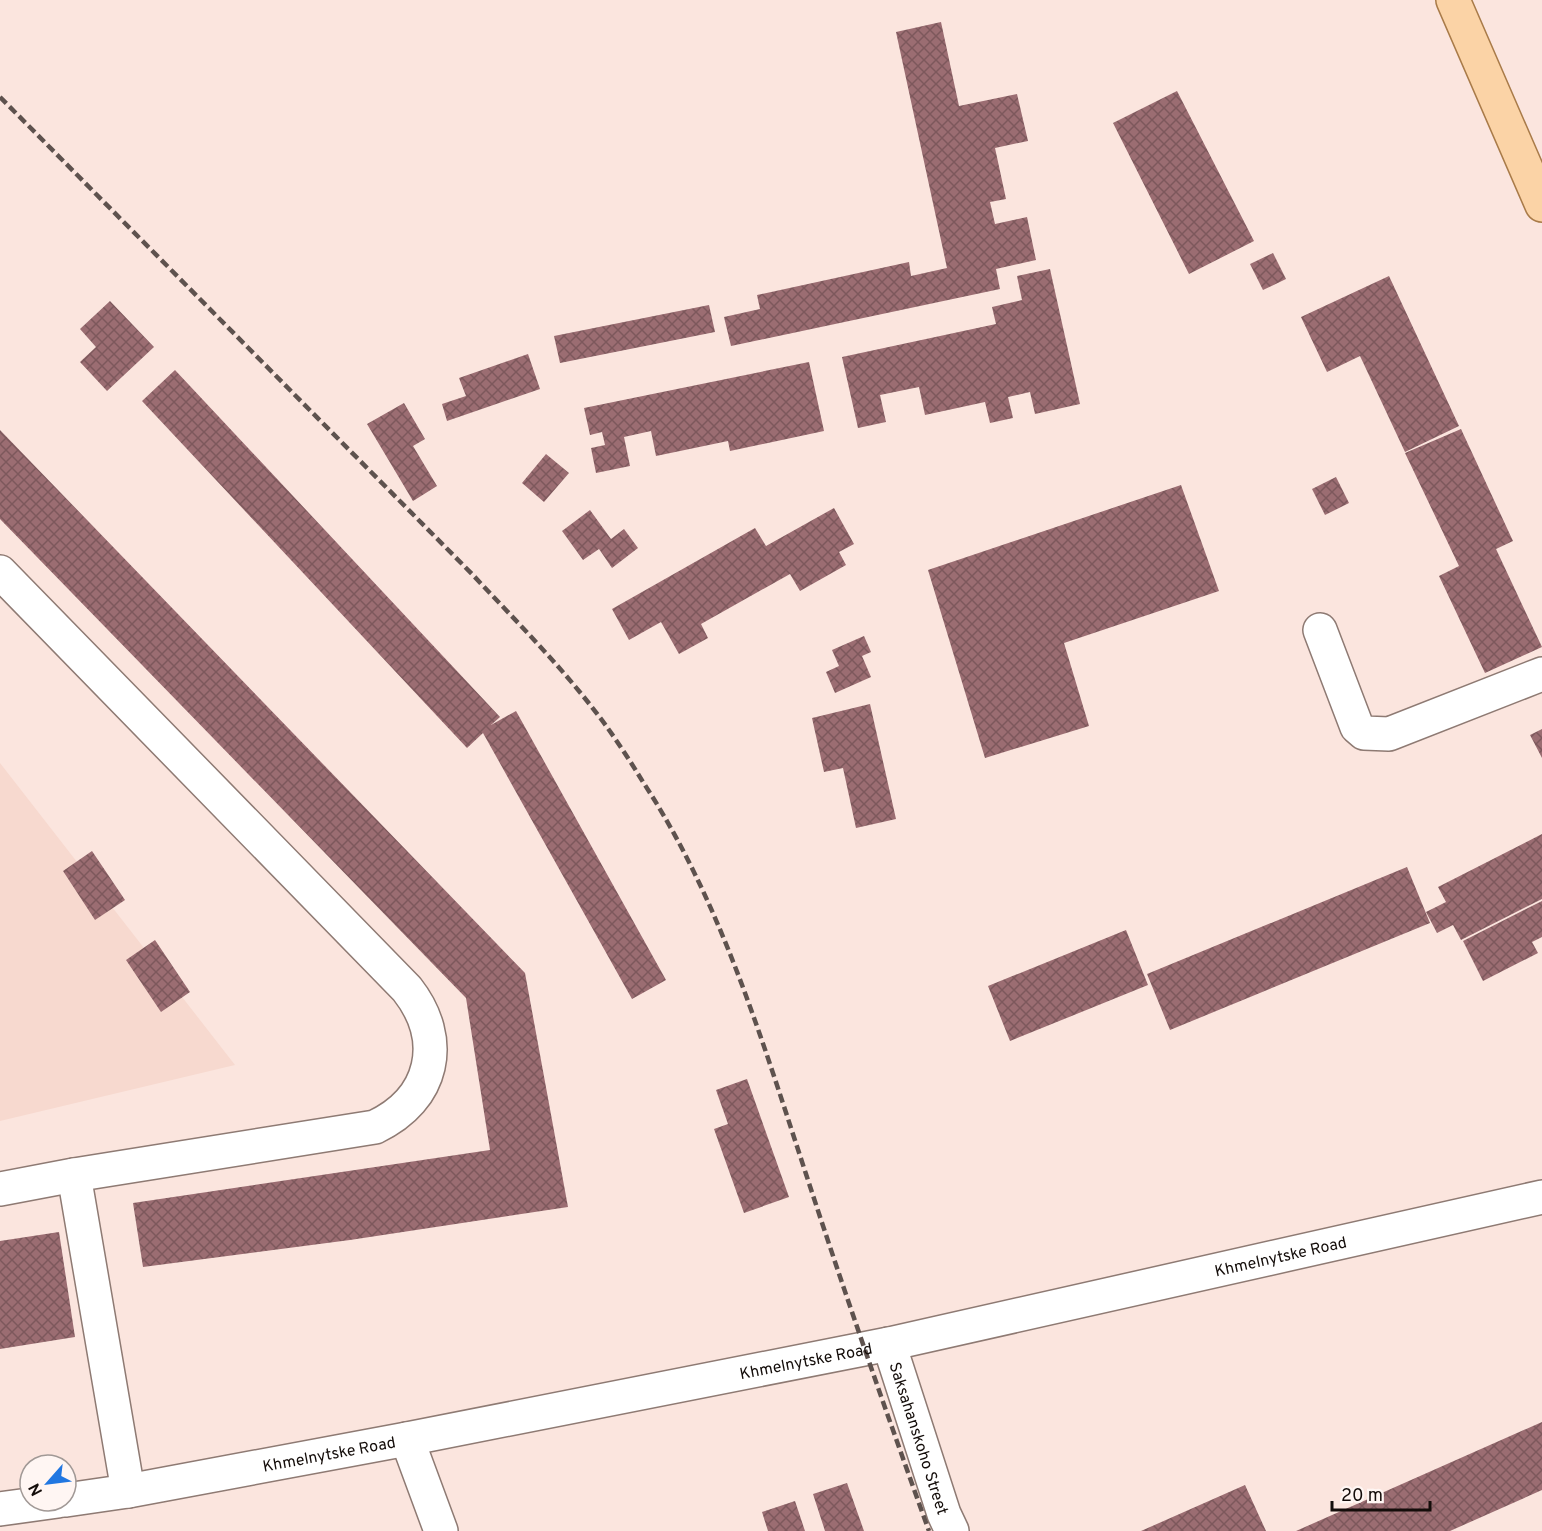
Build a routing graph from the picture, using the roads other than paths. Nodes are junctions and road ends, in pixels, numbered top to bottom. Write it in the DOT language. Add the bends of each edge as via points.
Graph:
graph roads {
  1 [pos="1453,0"];
  2 [pos="1542,205"];
  3 [pos="0,572"];
  4 [pos="1320,630"];
  5 [pos="1542,674"];
  6 [pos="74,1175"];
  7 [pos="0,1189"];
  8 [pos="1542,1197"];
  9 [pos="889,1344"];
  10 [pos="407,1438"];
  11 [pos="128,1491"];
  12 [pos="78,1498"];
  13 [pos="18,1507"];
  14 [pos="0,1509"];
  15 [pos="441,1531"];
  16 [pos="952,1531"];
  1 -- 2 [label="main road"];
  3 -- 6 [label="street" via="407,989 429,1029 430,1059 421,1088 401,1112 375,1127"];
  4 -- 5 [label="street" via="1357,727 1364,733 1389,734"];
  6 -- 7 [label="street"];
  6 -- 11 [label="street"];
  8 -- 9 [label="street, Khmelnytske Road"];
  9 -- 10 [label="street, Khmelnytske Road"];
  9 -- 16 [label="street, Saksahanskoho Street"];
  10 -- 11 [label="street, Khmelnytske Road"];
  10 -- 15 [label="street"];
  11 -- 12 [label="street, Khmelnytske Road"];
  13 -- 14 [label="street"];
}
